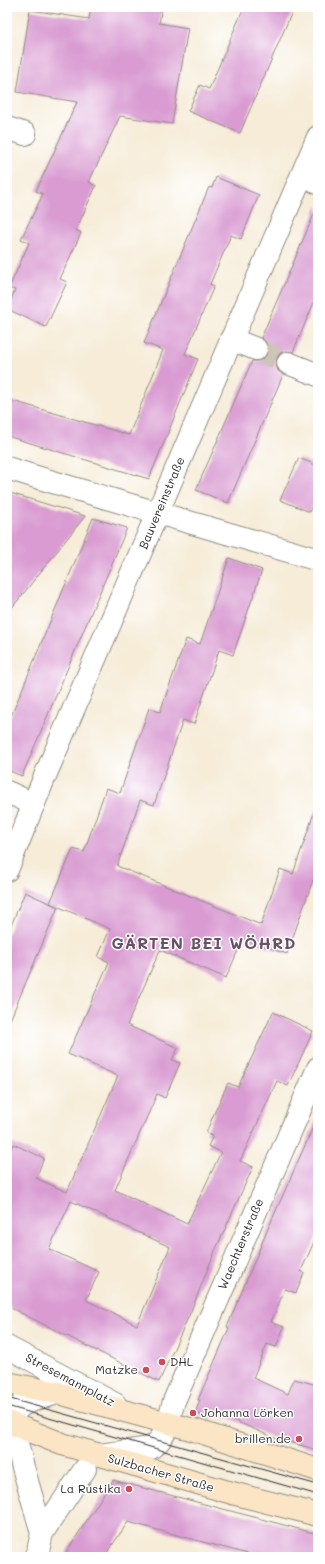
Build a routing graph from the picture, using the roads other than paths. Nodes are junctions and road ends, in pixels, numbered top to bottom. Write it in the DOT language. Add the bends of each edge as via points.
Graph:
graph roads {
  1 [pos="318,137"];
  2 [pos="310,179"];
  3 [pos="231,339"];
  4 [pos="256,349"];
  5 [pos="288,363"];
  6 [pos="318,375"];
  7 [pos="7,468"];
  8 [pos="157,513"];
  9 [pos="318,560"];
  10 [pos="7,792"];
  11 [pos="34,804"];
  12 [pos="7,870"];
  13 [pos="318,1068"];
  14 [pos="7,1347"];
  15 [pos="7,1383"];
  16 [pos="58,1393"];
  17 [pos="133,1414"];
  18 [pos="10,1423"];
  19 [pos="168,1423"];
  20 [pos="92,1462"];
  21 [pos="318,1470"];
  22 [pos="318,1515"];
  23 [pos="42,1533"];
  24 [pos="35,1557"];
  1 -- 2 [label="street, Bauvereinstraße"];
  2 -- 3 [label="street, Bauvereinstraße"];
  3 -- 4 [label="street"];
  3 -- 8 [label="street, Bauvereinstraße"];
  5 -- 6 [label="street"];
  7 -- 8 [label="street"];
  8 -- 9 [label="street"];
  8 -- 11 [label="street, Bauvereinstraße"];
  10 -- 11 [label="street"];
  11 -- 12 [label="street, Bauvereinstraße"];
  13 -- 19 [label="street, Waechterstraße" via="174,1401"];
  14 -- 17 [label="street, Stresemannplatz"];
  15 -- 16 [label="main road"];
  16 -- 17 [label="main road"];
  16 -- 18 [label="street" via="20,1406"];
  17 -- 19 [label="main road"];
  18 -- 20 [label="main road, Sulzbacher Straße" via="62,1444"];
  18 -- 23 [label="street"];
  19 -- 20 [label="street, Waechterstraße" via="159,1441 151,1448"];
  19 -- 21 [label="main road"];
  20 -- 22 [label="main road, Sulzbacher Straße"];
  20 -- 23 [label="street"];
  23 -- 24 [label="street"];
}
